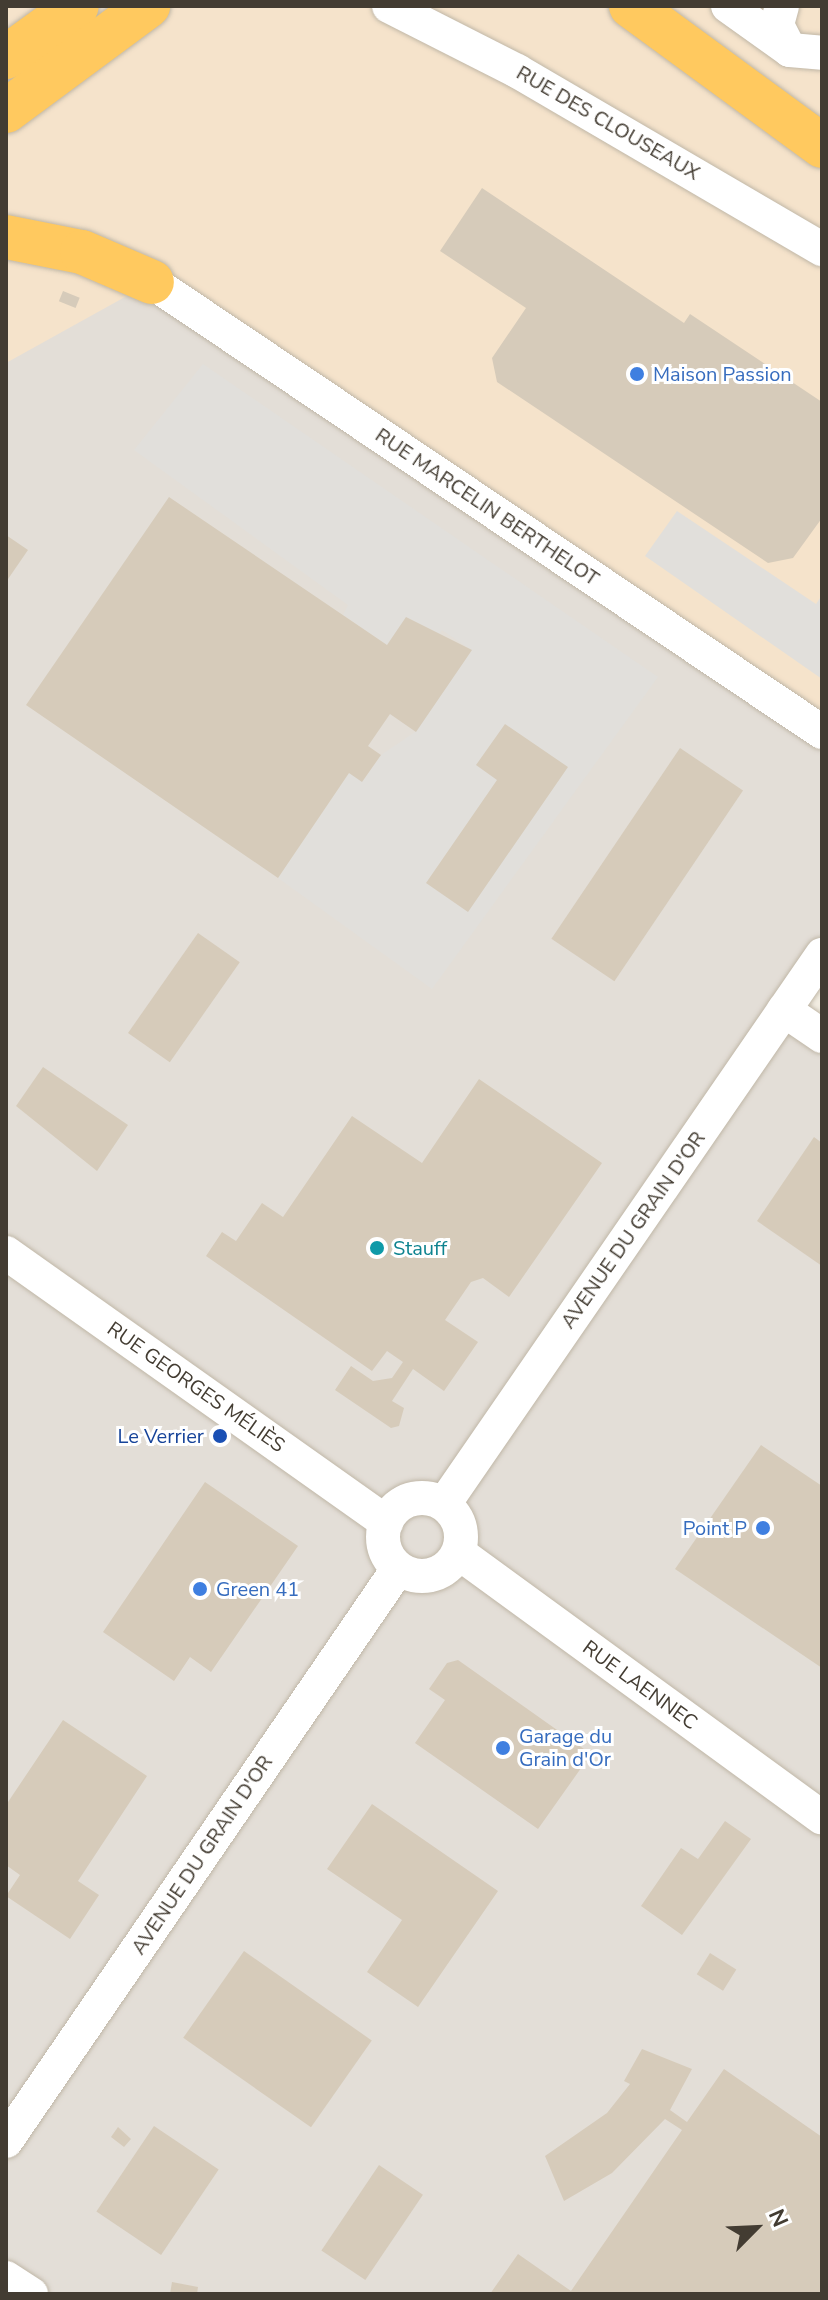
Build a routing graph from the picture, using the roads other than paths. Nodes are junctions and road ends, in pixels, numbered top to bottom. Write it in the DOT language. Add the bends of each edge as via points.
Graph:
graph roads {
  1 [pos="77,6"];
  2 [pos="148,6"];
  3 [pos="389,6"];
  4 [pos="631,6"];
  5 [pos="782,6"];
  6 [pos="731,7"];
  7 [pos="806,51"];
  8 [pos="6,57"];
  9 [pos="6,111"];
  10 [pos="822,146"];
  11 [pos="6,237"];
  12 [pos="822,249"];
  13 [pos="152,282"];
  14 [pos="822,732"];
  15 [pos="822,955"];
  16 [pos="784,1010"];
  17 [pos="822,1036"];
  18 [pos="6,1253"];
  19 [pos="444,1504"];
  20 [pos="386,1522"];
  21 [pos="459,1553"];
  22 [pos="398,1569"];
  23 [pos="822,1818"];
  24 [pos="6,2141"];
  25 [pos="6,2278"];
  26 [pos="31,2294"];
  1 -- 8 [label="highway"];
  2 -- 9 [label="highway"];
  3 -- 12 [label="street, RUE DES CLOUSEAUX" via="585,109"];
  4 -- 10 [label="highway"];
  5 -- 7 [label="street" via="777,25"];
  6 -- 7 [label="street"];
  11 -- 13 [label="highway" via="82,252"];
  13 -- 14 [label="street, RUE MARCELIN BERTHELOT"];
  15 -- 16 [label="street, AVENUE DU GRAIN D'OR"];
  16 -- 17 [label="street"];
  16 -- 19 [label="street, AVENUE DU GRAIN D'OR"];
  18 -- 20 [label="street, RUE GEORGES MÉLIÈS"];
  19 -- 20 [label="street" via="404,1502"];
  19 -- 21 [label="street" via="462,1534"];
  20 -- 22 [label="street" via="387,1554"];
  21 -- 22 [label="street" via="445,1570 425,1577"];
  21 -- 23 [label="street, RUE LAENNEC"];
  22 -- 24 [label="street, AVENUE DU GRAIN D'OR"];
  25 -- 26 [label="street"];
}
